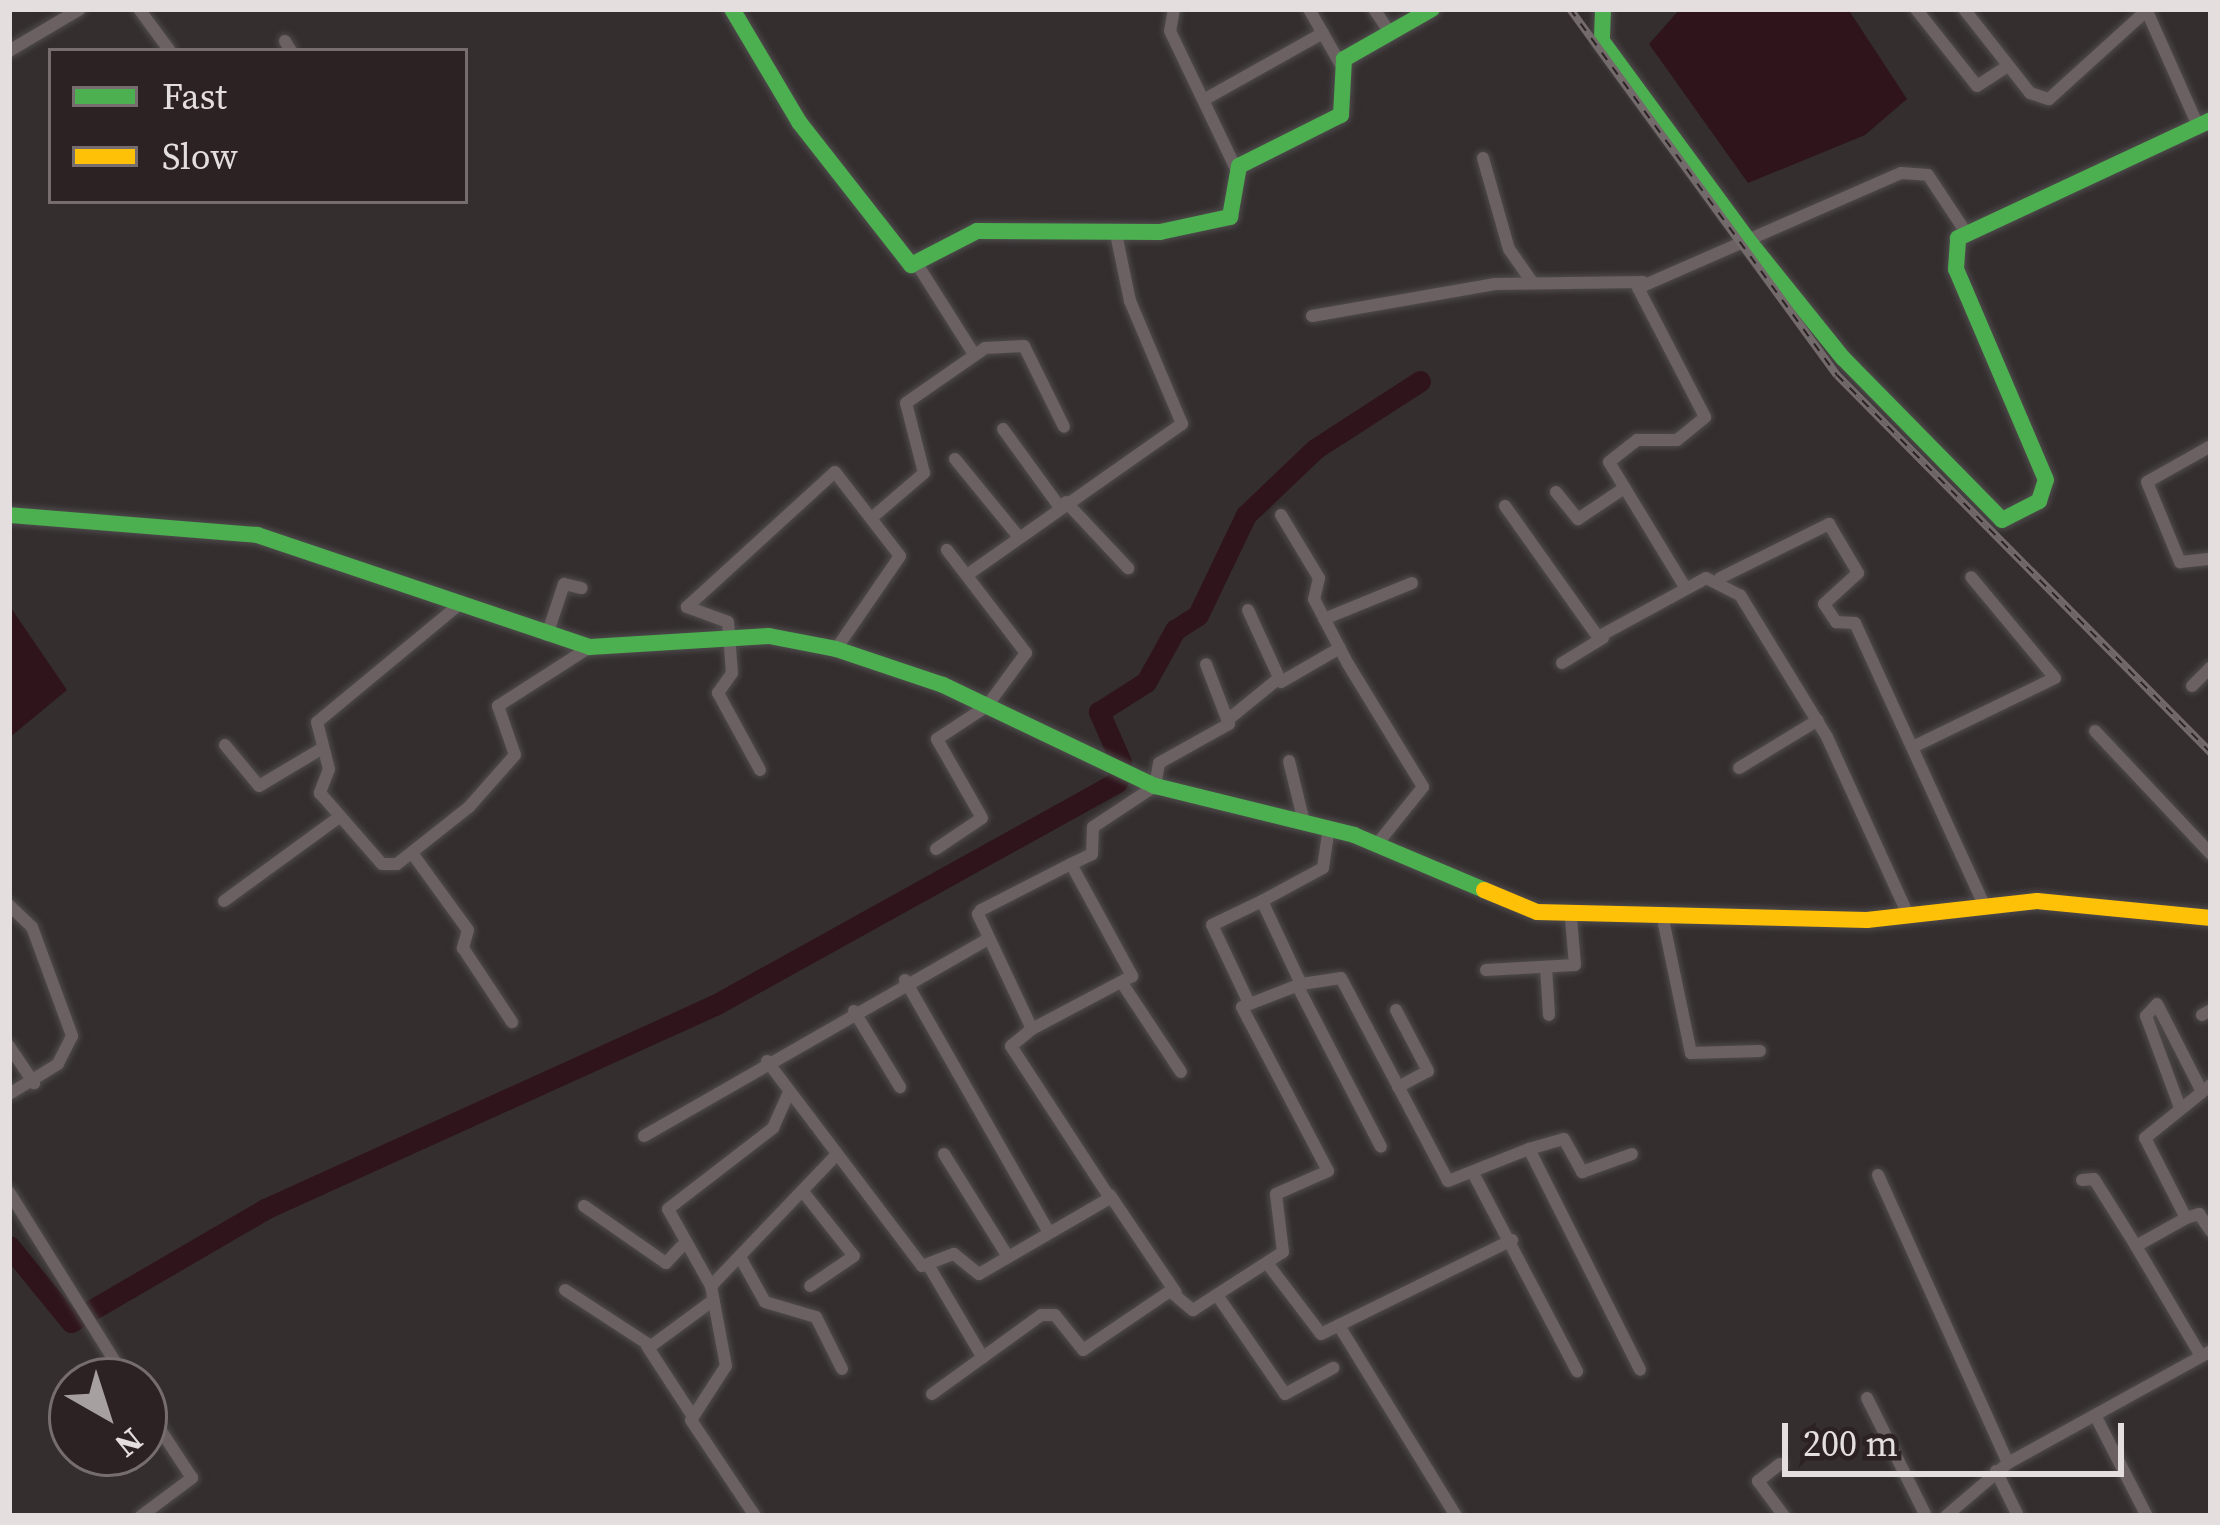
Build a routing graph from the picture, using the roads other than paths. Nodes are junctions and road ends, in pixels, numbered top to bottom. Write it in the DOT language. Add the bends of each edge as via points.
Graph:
graph roads {
  1 [pos="80,9"];
  2 [pos="139,9"];
  3 [pos="732,9"];
  4 [pos="1174,9"];
  5 [pos="1310,9"];
  6 [pos="1375,9"];
  7 [pos="1432,9"];
  8 [pos="1603,9"];
  9 [pos="1916,9"];
  10 [pos="1964,9"];
  11 [pos="2146,10"];
  12 [pos="1389,31"];
  13 [pos="1323,33"];
  14 [pos="168,48"];
  15 [pos="9,51"];
  16 [pos="1341,65"];
  17 [pos="2008,66"];
  18 [pos="1207,98"];
  19 [pos="2205,123"];
  20 [pos="1483,158"];
  21 [pos="1237,171"];
  22 [pos="1965,231"];
  23 [pos="1116,234"];
  24 [pos="1752,245"];
  25 [pos="917,265"];
  26 [pos="1532,281"];
  27 [pos="1643,282"];
  28 [pos="1312,316"];
  29 [pos="974,354"];
  30 [pos="1064,427"];
  31 [pos="1003,429"];
  32 [pos="2211,446"];
  33 [pos="955,459"];
  34 [pos="1623,489"];
  35 [pos="1556,492"];
  36 [pos="1063,504"];
  37 [pos="1505,506"];
  38 [pos="9,514"];
  39 [pos="1281,515"];
  40 [pos="874,516"];
  41 [pos="1018,536"];
  42 [pos="947,550"];
  43 [pos="2211,559"];
  44 [pos="1128,568"];
  45 [pos="968,575"];
  46 [pos="1720,578"];
  47 [pos="1971,578"];
  48 [pos="1412,583"];
  49 [pos="1685,587"];
  50 [pos="582,588"];
  51 [pos="455,608"];
  52 [pos="1248,610"];
  53 [pos="1324,619"];
  54 [pos="547,635"];
  55 [pos="730,637"];
  56 [pos="1604,637"];
  57 [pos="590,647"];
  58 [pos="1340,648"];
  59 [pos="836,649"];
  60 [pos="1562,663"];
  61 [pos="1206,664"];
  62 [pos="2211,668"];
  63 [pos="1278,679"];
  64 [pos="2192,686"];
  65 [pos="987,706"];
  66 [pos="1230,718"];
  67 [pos="1818,720"];
  68 [pos="2095,731"];
  69 [pos="225,745"];
  70 [pos="1917,746"];
  71 [pos="321,749"];
  72 [pos="1289,761"];
  73 [pos="1739,768"];
  74 [pos="760,770"];
  75 [pos="1155,786"];
  76 [pos="339,818"];
  77 [pos="1304,821"];
  78 [pos="1329,827"];
  79 [pos="1378,843"];
  80 [pos="936,849"];
  81 [pos="412,853"];
  82 [pos="2211,854"];
  83 [pos="1070,864"];
  84 [pos="224,901"];
  85 [pos="1262,901"];
  86 [pos="9,905"];
  87 [pos="1984,905"];
  88 [pos="1908,915"];
  89 [pos="1571,918"];
  90 [pos="2211,918"];
  91 [pos="1664,924"];
  92 [pos="985,941"];
  93 [pos="1546,968"];
  94 [pos="1486,970"];
  95 [pos="905,980"];
  96 [pos="1299,984"];
  97 [pos="1124,986"];
  98 [pos="1248,1001"];
  99 [pos="1396,1010"];
  100 [pos="854,1011"];
  101 [pos="1549,1015"];
  102 [pos="512,1022"];
  103 [pos="1032,1029"];
  104 [pos="9,1046"];
  105 [pos="1760,1052"];
  106 [pos="767,1061"];
  107 [pos="1181,1072"];
  108 [pos="34,1082"];
  109 [pos="900,1087"];
  110 [pos="1398,1087"];
  111 [pos="2206,1088"];
  112 [pos="788,1093"];
  113 [pos="9,1094"];
  114 [pos="2179,1105"];
  115 [pos="644,1136"];
  116 [pos="1381,1147"];
  117 [pos="1529,1149"];
  118 [pos="944,1154"];
  119 [pos="1632,1154"];
  120 [pos="836,1155"];
  121 [pos="1474,1173"];
  122 [pos="1878,1175"];
  123 [pos="2081,1180"];
  124 [pos="9,1192"];
  125 [pos="804,1192"];
  126 [pos="1110,1195"];
  127 [pos="584,1206"];
  128 [pos="2186,1218"];
  129 [pos="2211,1231"];
  130 [pos="1049,1232"];
  131 [pos="1512,1240"];
  132 [pos="681,1246"];
  133 [pos="2136,1246"];
  134 [pos="740,1257"];
  135 [pos="1008,1257"];
  136 [pos="1267,1263"];
  137 [pos="930,1268"];
  138 [pos="711,1286"];
  139 [pos="810,1286"];
  140 [pos="565,1290"];
  141 [pos="1177,1294"];
  142 [pos="1216,1295"];
  143 [pos="711,1302"];
  144 [pos="1341,1328"];
  145 [pos="647,1346"];
  146 [pos="2206,1353"];
  147 [pos="110,1357"];
  148 [pos="983,1358"];
  149 [pos="1333,1368"];
  150 [pos="842,1370"];
  151 [pos="1640,1370"];
  152 [pos="1576,1371"];
  153 [pos="932,1394"];
  154 [pos="1867,1398"];
  155 [pos="690,1412"];
  156 [pos="2095,1414"];
  157 [pos="168,1442"];
  158 [pos="1780,1464"];
  159 [pos="2002,1467"];
  160 [pos="141,1516"];
  161 [pos="755,1516"];
  162 [pos="1456,1516"];
  163 [pos="1784,1516"];
  164 [pos="1926,1516"];
  165 [pos="1946,1516"];
  166 [pos="2018,1516"];
  167 [pos="2147,1516"];
  1 -- 15 [label="street"];
  2 -- 14 [label="street"];
  3 -- 25 [label="street" via="893,254"];
  4 -- 18 [label="street" via="1170,31"];
  5 -- 13 [label="street"];
  6 -- 12 [label="street"];
  7 -- 12 [label="street"];
  8 -- 24 [label="street" via="1602,41"];
  9 -- 17 [label="street" via="1976,86"];
  10 -- 17 [label="street"];
  11 -- 17 [label="street" via="2049,99"];
  11 -- 19 [label="street"];
  12 -- 16 [label="street"];
  13 -- 16 [label="street"];
  13 -- 18 [label="street"];
  16 -- 21 [label="street" via="1350,96 1341,115"];
  18 -- 21 [label="street"];
  19 -- 22 [label="street"];
  20 -- 26 [label="street" via="1509,249"];
  21 -- 23 [label="street" via="1230,218"];
  22 -- 24 [label="street" via="1935,182 1913,172"];
  22 -- 24 [label="street" via="1956,268 2046,480 2039,501 2007,521 1932,456"];
  23 -- 25 [label="street" via="977,231"];
  23 -- 36 [label="street" via="1130,301 1182,424"];
  24 -- 27 [label="street"];
  25 -- 29 [label="street"];
  26 -- 27 [label="street"];
  26 -- 28 [label="street"];
  27 -- 34 [label="street" via="1638,302 1705,417 1677,440 1637,440 1610,455"];
  29 -- 30 [label="street" via="1024,346"];
  29 -- 40 [label="street" via="906,403 924,473"];
  31 -- 36 [label="street"];
  32 -- 43 [label="street" via="2146,482 2180,562"];
  33 -- 41 [label="street"];
  34 -- 35 [label="street" via="1579,519"];
  34 -- 49 [label="street"];
  36 -- 41 [label="street"];
  36 -- 44 [label="street"];
  37 -- 56 [label="street"];
  38 -- 51 [label="street" via="257,535"];
  39 -- 53 [label="street" via="1318,578"];
  40 -- 55 [label="street" via="842,475 821,478 687,607 724,617"];
  40 -- 59 [label="street" via="900,556"];
  41 -- 45 [label="street"];
  42 -- 45 [label="street"];
  45 -- 65 [label="street" via="1025,648"];
  46 -- 49 [label="street"];
  46 -- 67 [label="street"];
  46 -- 70 [label="street" via="1829,524 1858,573 1823,604 1836,622 1855,623"];
  47 -- 70 [label="street" via="2055,678"];
  48 -- 53 [label="street"];
  49 -- 56 [label="street"];
  50 -- 54 [label="street" via="564,584"];
  51 -- 54 [label="street"];
  51 -- 71 [label="street" via="323,715"];
  52 -- 63 [label="street"];
  53 -- 58 [label="street"];
  54 -- 57 [label="street"];
  55 -- 57 [label="street"];
  55 -- 59 [label="street"];
  55 -- 74 [label="street" via="732,673 718,693"];
  56 -- 60 [label="street"];
  57 -- 81 [label="street" via="499,706 515,754"];
  58 -- 63 [label="street"];
  58 -- 79 [label="street" via="1423,787"];
  59 -- 65 [label="street"];
  61 -- 66 [label="street"];
  62 -- 64 [label="street"];
  63 -- 66 [label="street"];
  65 -- 75 [label="street"];
  65 -- 80 [label="street" via="937,739 982,818"];
  66 -- 75 [label="street" via="1159,763"];
  67 -- 73 [label="street"];
  67 -- 88 [label="street"];
  68 -- 82 [label="street"];
  69 -- 71 [label="street" via="259,786"];
  70 -- 87 [label="street"];
  71 -- 76 [label="street" via="320,793"];
  72 -- 77 [label="street"];
  75 -- 77 [label="street"];
  75 -- 83 [label="street" via="1093,827 1095,850"];
  76 -- 81 [label="street" via="382,864"];
  76 -- 84 [label="street"];
  77 -- 78 [label="street"];
  78 -- 79 [label="street"];
  78 -- 85 [label="street" via="1316,875"];
  79 -- 89 [label="street" via="1501,901"];
  81 -- 102 [label="street" via="468,930 464,947"];
  83 -- 92 [label="street" via="981,910"];
  83 -- 97 [label="street" via="1131,969"];
  85 -- 96 [label="street"];
  85 -- 98 [label="street" via="1213,925"];
  86 -- 108 [label="street" via="32,927 72,1036"];
  87 -- 88 [label="street"];
  87 -- 90 [label="street"];
  88 -- 91 [label="street"];
  89 -- 91 [label="street"];
  89 -- 93 [label="street" via="1575,965"];
  91 -- 105 [label="street" via="1690,1053"];
  92 -- 95 [label="street"];
  92 -- 103 [label="street"];
  93 -- 94 [label="street"];
  93 -- 101 [label="street"];
  95 -- 100 [label="street"];
  95 -- 130 [label="street"];
  96 -- 98 [label="street"];
  96 -- 110 [label="street" via="1338,974"];
  96 -- 116 [label="street"];
  97 -- 103 [label="street"];
  97 -- 107 [label="street"];
  98 -- 136 [label="street" via="1242,1012 1328,1172 1276,1194 1288,1244"];
  99 -- 110 [label="street" via="1428,1071"];
  100 -- 106 [label="street"];
  100 -- 109 [label="street"];
  103 -- 126 [label="street" via="1011,1046"];
  104 -- 108 [label="street"];
  106 -- 112 [label="street"];
  106 -- 115 [label="street"];
  108 -- 113 [label="street"];
  110 -- 121 [label="street" via="1445,1178"];
  111 -- 114 [label="street"];
  111 -- 114 [label="street" via="2157,1004 2146,1016"];
  112 -- 120 [label="street"];
  112 -- 132 [label="street" via="772,1128 671,1203"];
  114 -- 128 [label="street" via="2145,1138"];
  117 -- 119 [label="street" via="1564,1139 1582,1172"];
  117 -- 121 [label="street"];
  117 -- 151 [label="street"];
  118 -- 135 [label="street"];
  120 -- 125 [label="street"];
  120 -- 137 [label="street"];
  121 -- 131 [label="street"];
  122 -- 159 [label="street"];
  123 -- 133 [label="street" via="2094,1179"];
  124 -- 147 [label="street"];
  125 -- 134 [label="street"];
  125 -- 139 [label="street" via="854,1256"];
  126 -- 130 [label="street"];
  126 -- 141 [label="street"];
  127 -- 132 [label="street" via="666,1263"];
  128 -- 129 [label="street" via="2199,1214"];
  128 -- 133 [label="street"];
  130 -- 135 [label="street"];
  131 -- 144 [label="street"];
  131 -- 152 [label="street"];
  132 -- 138 [label="street"];
  133 -- 146 [label="street"];
  134 -- 138 [label="street"];
  134 -- 150 [label="street" via="765,1302 816,1317"];
  135 -- 137 [label="street" via="979,1274 954,1254"];
  136 -- 142 [label="street"];
  136 -- 144 [label="street" via="1311,1330"];
  137 -- 148 [label="street"];
  138 -- 143 [label="street"];
  140 -- 145 [label="street"];
  141 -- 142 [label="street" via="1190,1310"];
  141 -- 148 [label="street" via="1083,1350 1047,1312"];
  142 -- 149 [label="street" via="1285,1394"];
  143 -- 145 [label="street"];
  143 -- 155 [label="street" via="726,1366"];
  144 -- 162 [label="street"];
  145 -- 155 [label="street"];
  146 -- 156 [label="street"];
  148 -- 153 [label="street"];
  154 -- 164 [label="street"];
  155 -- 161 [label="street"];
  156 -- 159 [label="street"];
  156 -- 167 [label="street"];
  157 -- 160 [label="street" via="192,1478"];
  158 -- 163 [label="street" via="1758,1481"];
  159 -- 165 [label="street"];
  159 -- 166 [label="street"];
}
